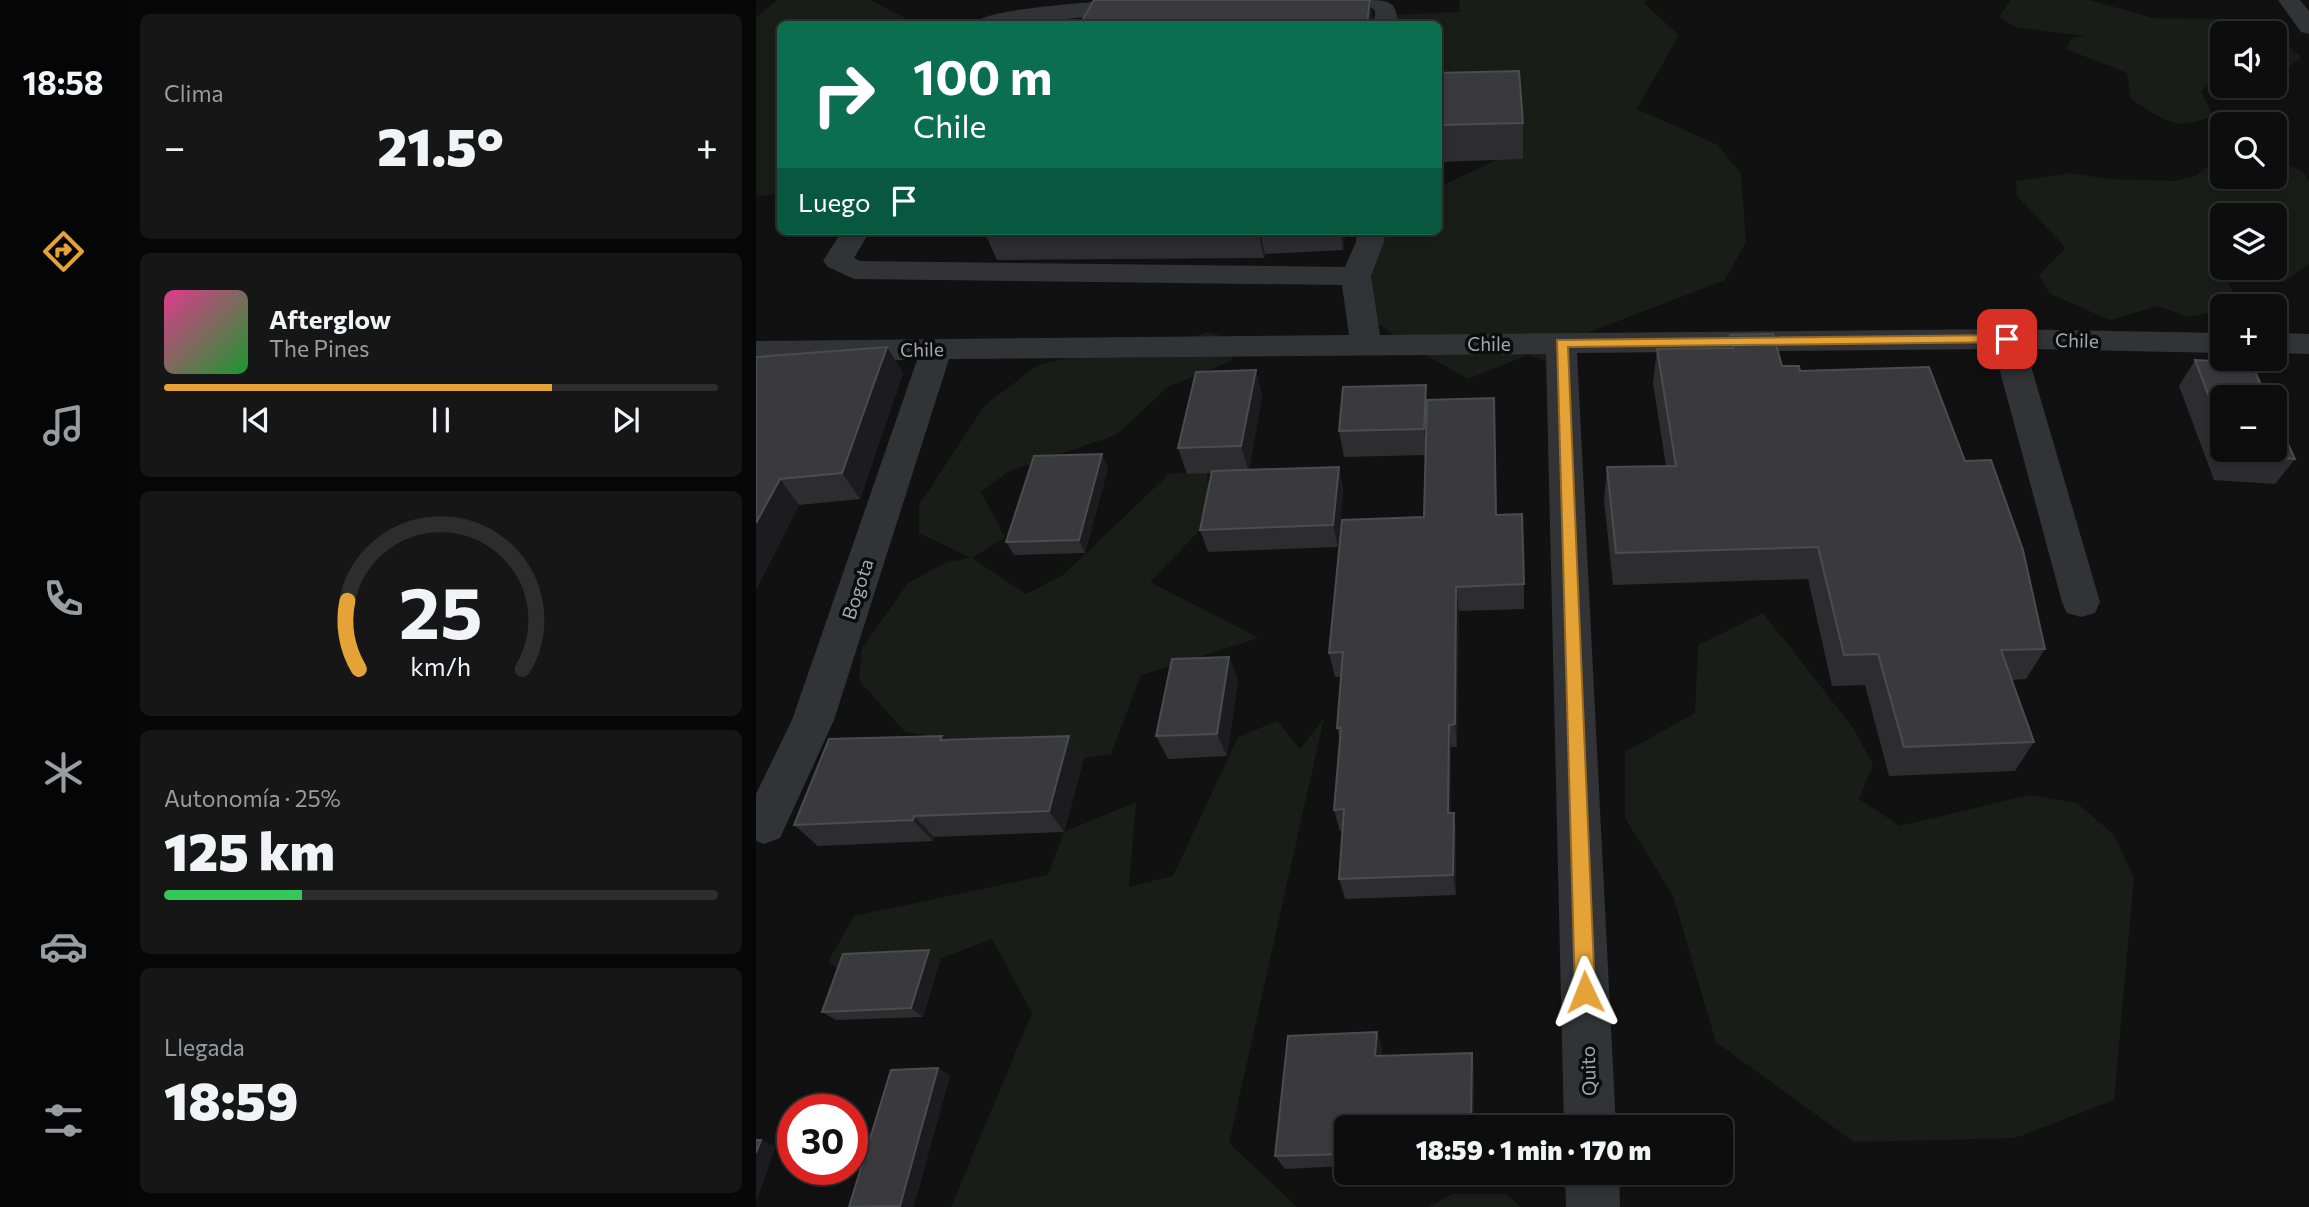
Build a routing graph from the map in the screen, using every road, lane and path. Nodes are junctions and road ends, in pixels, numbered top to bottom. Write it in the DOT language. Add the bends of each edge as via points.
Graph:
graph roads {
  1 [pos="1188,0"];
  2 [pos="1374,0"];
  3 [pos="2289,0"];
  4 [pos="995,21"];
  5 [pos="1385,21"];
  6 [pos="2309,27"];
  7 [pos="854,235"];
  8 [pos="1370,235"];
  9 [pos="1356,276"];
  10 [pos="2007,339"];
  11 [pos="1561,343"];
  12 [pos="2210,343"];
  13 [pos="2287,343"];
  14 [pos="1366,344"];
  15 [pos="2309,344"];
  16 [pos="937,349"];
  17 [pos="756,351"];
  18 [pos="2081,602"];
  19 [pos="764,824"];
  20 [pos="1590,1115"];
  21 [pos="1592,1185"];
  22 [pos="1593,1207"];
  1 -- 4 [label="street"];
  2 -- 5 [label="street" via="1386,8"];
  3 -- 6 [label="street"];
  7 -- 9 [label="street" via="838,261 854,270"];
  8 -- 9 [label="street"];
  9 -- 14 [label="street"];
  10 -- 11 [label="street, Chile"];
  10 -- 12 [label="street, Chile"];
  10 -- 18 [label="street"];
  11 -- 14 [label="street, Chile"];
  11 -- 20 [label="street, Quito"];
  13 -- 15 [label="street"];
  14 -- 16 [label="street, Chile"];
  16 -- 17 [label="street, Chile"];
  16 -- 19 [label="street, Bogota" via="813,720"];
  21 -- 22 [label="street"];
}
